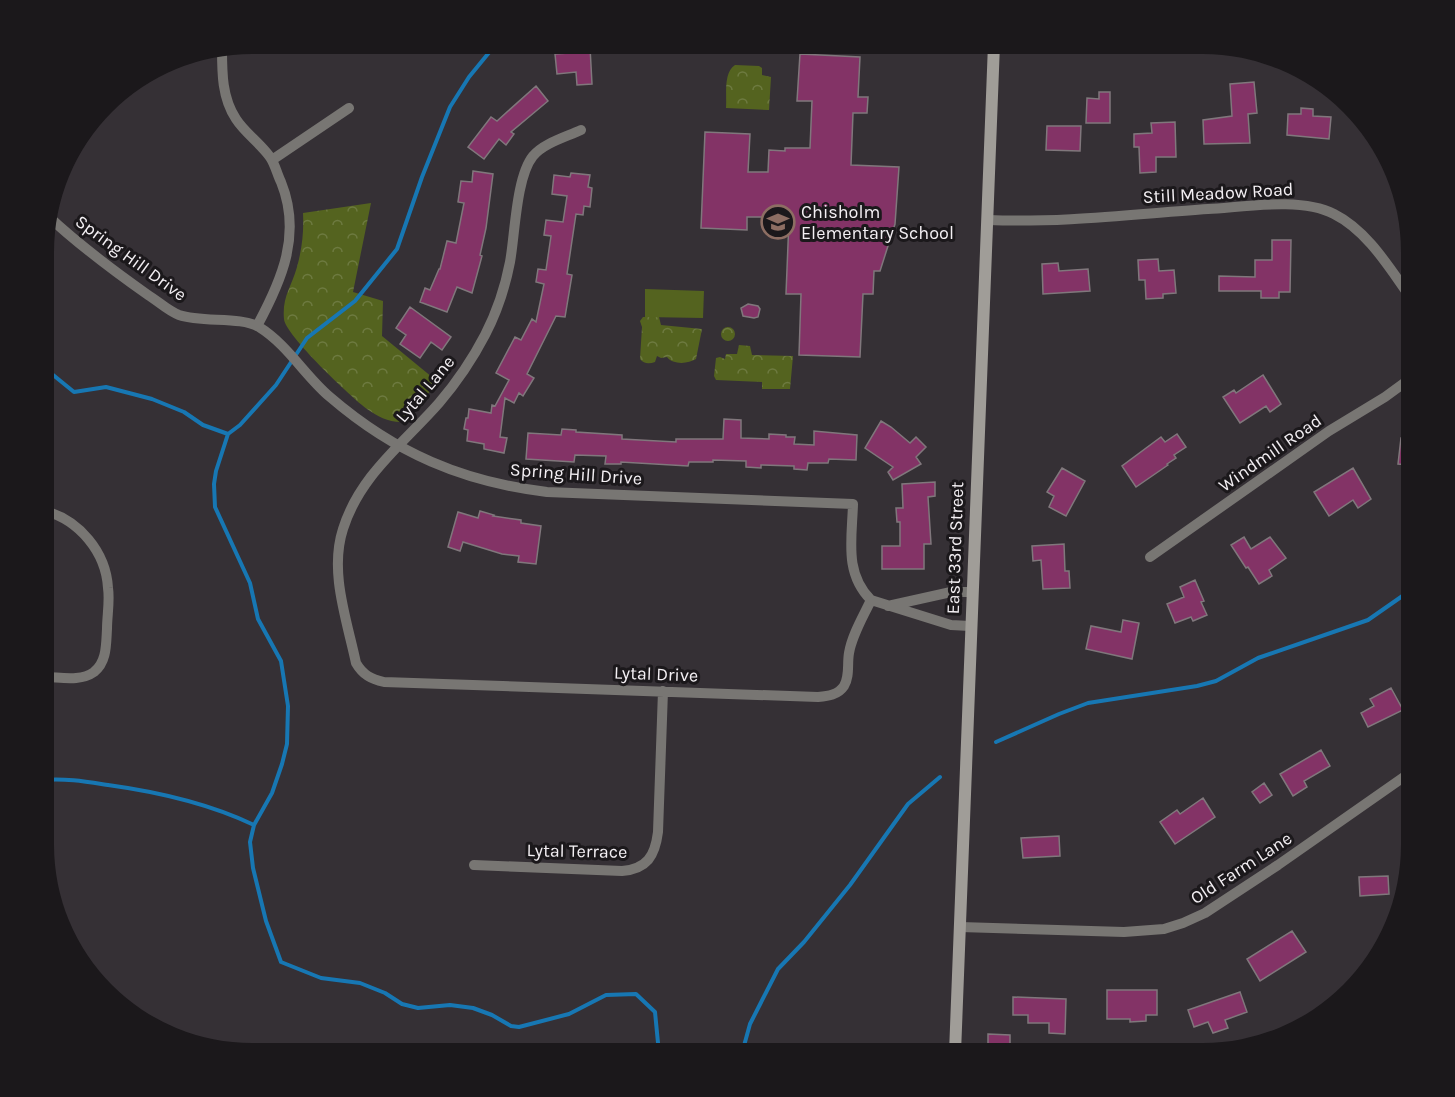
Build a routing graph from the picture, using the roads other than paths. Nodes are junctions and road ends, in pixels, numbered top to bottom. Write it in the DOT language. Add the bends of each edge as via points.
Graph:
graph roads {
  1 [pos="994,54"];
  2 [pos="222,57"];
  3 [pos="349,108"];
  4 [pos="581,130"];
  5 [pos="272,160"];
  6 [pos="988,220"];
  7 [pos="56,223"];
  8 [pos="1401,284"];
  9 [pos="257,326"];
  10 [pos="1401,384"];
  11 [pos="398,446"];
  12 [pos="54,514"];
  13 [pos="1150,556"];
  14 [pos="972,592"];
  15 [pos="871,600"];
  16 [pos="888,606"];
  17 [pos="970,627"];
  18 [pos="54,677"];
  19 [pos="372,679"];
  20 [pos="663,691"];
  21 [pos="1401,778"];
  22 [pos="474,865"];
  23 [pos="960,927"];
  24 [pos="955,1043"];
  1 -- 6 [label="street, East 33rd Street"];
  2 -- 5 [label="street" via="226,101 237,120"];
  3 -- 5 [label="street"];
  4 -- 11 [label="street, Lytal Lane" via="546,146 529,163 498,307 464,371"];
  5 -- 9 [label="street" via="286,196 290,225 287,258"];
  6 -- 8 [label="street, Still Meadow Road" via="1303,205 1334,213 1354,227"];
  6 -- 14 [label="street, East 33rd Street"];
  7 -- 9 [label="street, Spring Hill Drive" via="126,280 177,314 203,321 238,321"];
  9 -- 11 [label="street, Spring Hill Drive" via="280,344 329,396"];
  10 -- 13 [label="street, Windmill Road"];
  11 -- 15 [label="street, Spring Hill Drive" via="472,478 525,490 854,504 852,566 861,591"];
  11 -- 19 [label="street, Lytal Lane" via="355,499 339,553 338,577 356,663"];
  12 -- 18 [label="street" via="79,530 98,553 109,588 101,665 81,678"];
  14 -- 16 [label="street" via="946,593"];
  14 -- 17 [label="street, East 33rd Street"];
  15 -- 16 [label="street"];
  15 -- 20 [label="street, Lytal Drive" via="848,655 847,680 839,692 830,696"];
  16 -- 17 [label="street"];
  17 -- 23 [label="street, East 33rd Street"];
  19 -- 20 [label="street, Lytal Drive"];
  20 -- 22 [label="street, Lytal Terrace" via="658,832 650,859 633,870 622,871"];
  21 -- 23 [label="street, Old Farm Lane" via="1278,865 1183,923 1164,929 1124,932"];
  23 -- 24 [label="street, East 33rd Street"];
}
